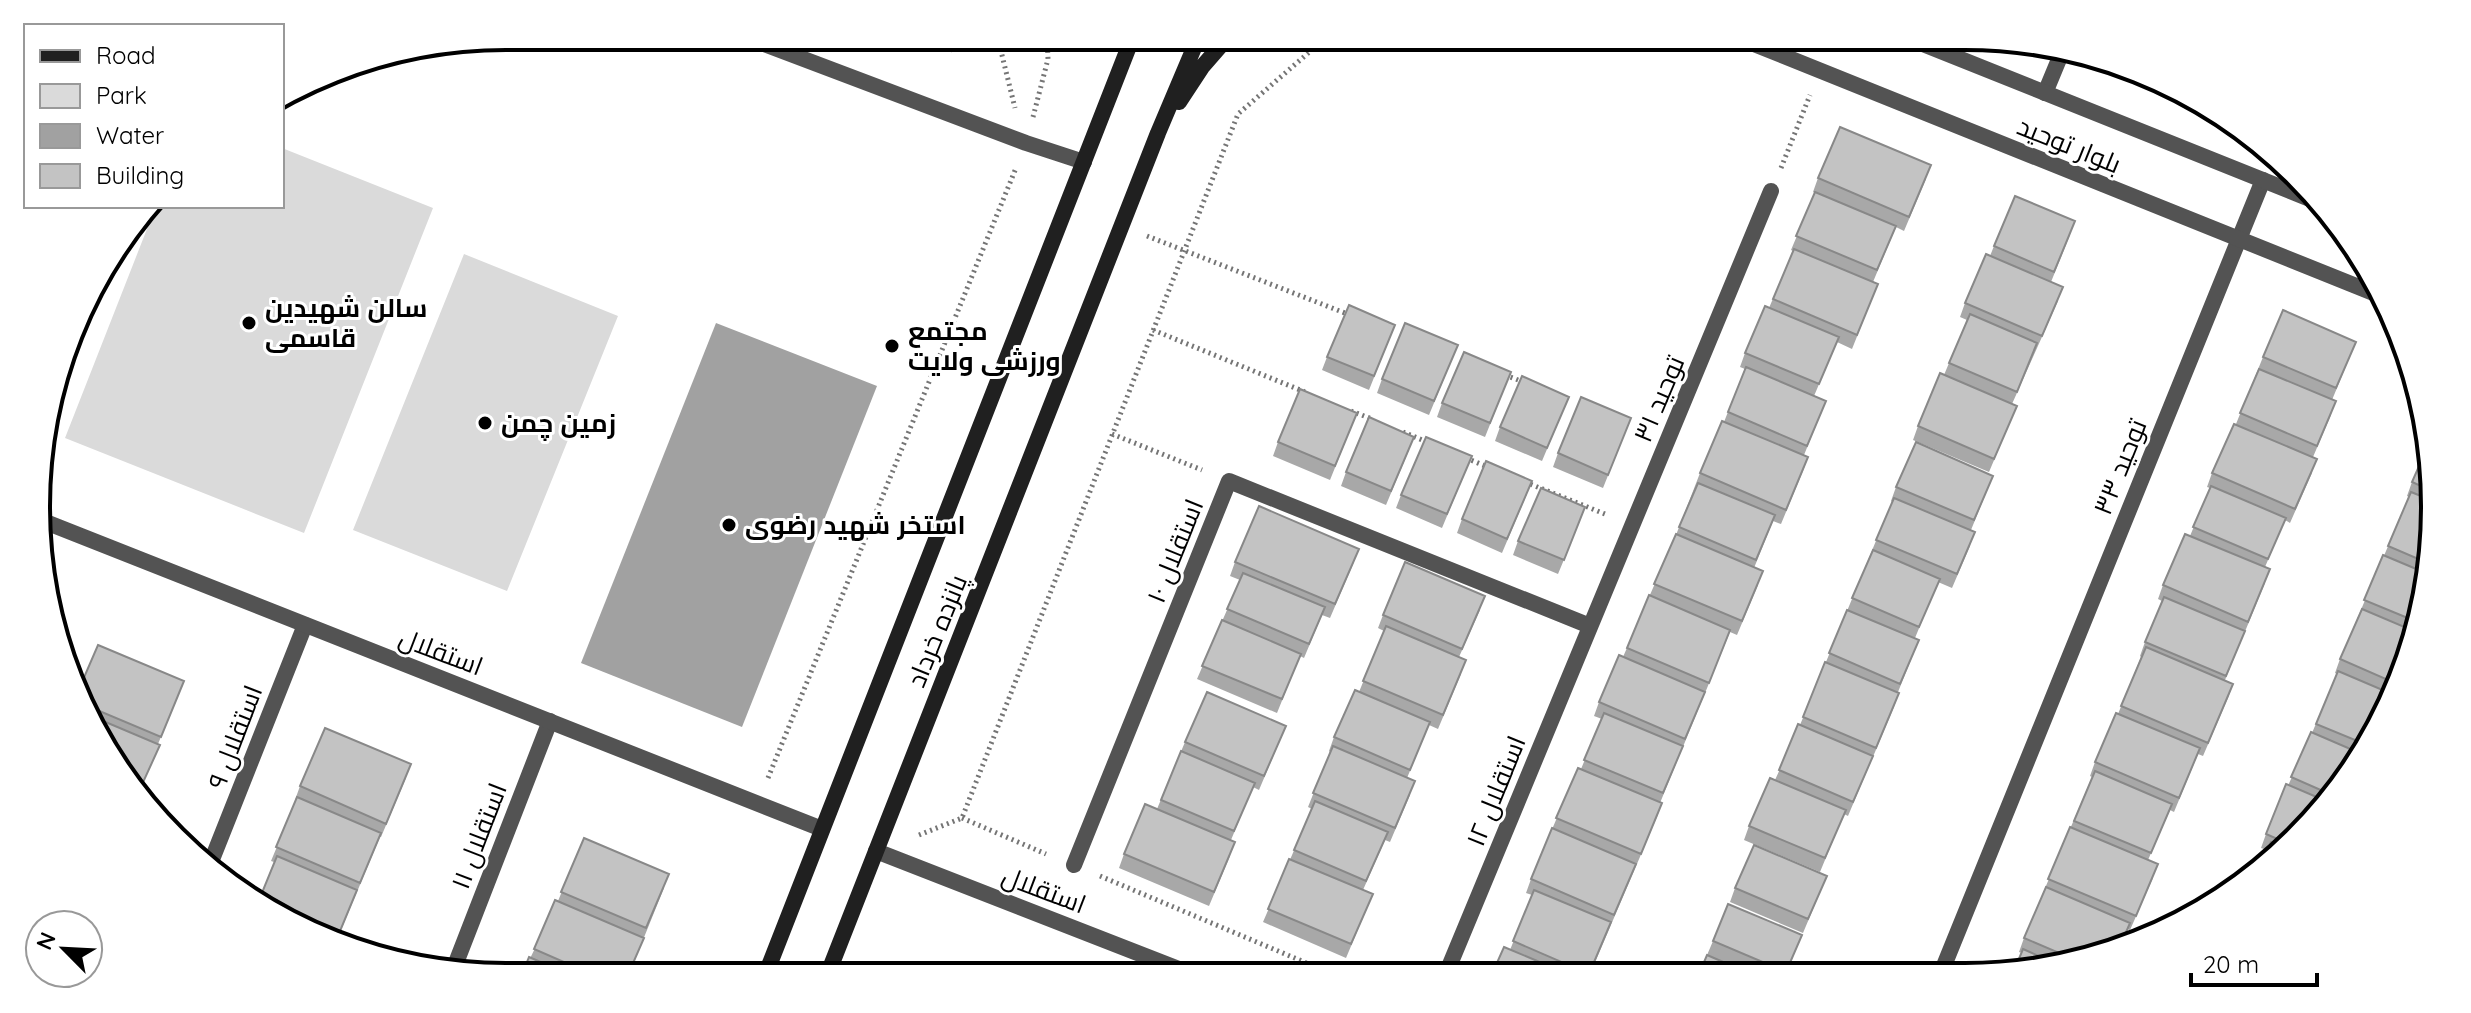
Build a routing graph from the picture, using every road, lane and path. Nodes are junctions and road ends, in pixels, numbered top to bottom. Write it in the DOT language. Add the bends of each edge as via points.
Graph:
graph roads {
  1 [pos="789,50"];
  2 [pos="1001,50"];
  3 [pos="1048,50"];
  4 [pos="1119,50"];
  5 [pos="1128,50"];
  6 [pos="1193,50"];
  7 [pos="1217,50"];
  8 [pos="1312,50"];
  9 [pos="1770,50"];
  10 [pos="1938,50"];
  11 [pos="2059,60"];
  12 [pos="1821,70"];
  13 [pos="1118,75"];
  14 [pos="2045,93"];
  15 [pos="1158,133"];
  16 [pos="1026,143"];
  17 [pos="1084,162"];
  18 [pos="2263,180"];
  19 [pos="1771,191"];
  20 [pos="2296,193"];
  21 [pos="1122,226"];
  22 [pos="2238,238"];
  23 [pos="1184,251"];
  24 [pos="2366,290"];
  25 [pos="1360,319"];
  26 [pos="1153,330"];
  27 [pos="1492,370"];
  28 [pos="1536,387"];
  29 [pos="1313,395"];
  30 [pos="1342,407"];
  31 [pos="1385,425"];
  32 [pos="1400,431"];
  33 [pos="1112,434"];
  34 [pos="1429,442"];
  35 [pos="1458,454"];
  36 [pos="1501,472"];
  37 [pos="1516,478"];
  38 [pos="1229,481"];
  39 [pos="51,524"];
  40 [pos="1632,525"];
  41 [pos="305,625"];
  42 [pos="1590,626"];
  43 [pos="550,721"];
  44 [pos="758,804"];
  45 [pos="962,818"];
  46 [pos="822,829"];
  47 [pos="876,851"];
  48 [pos="213,856"];
  49 [pos="1074,865"];
  50 [pos="457,960"];
  51 [pos="770,963"];
  52 [pos="832,963"];
  53 [pos="1163,963"];
  54 [pos="1307,963"];
  55 [pos="1451,963"];
  56 [pos="1945,963"];
  1 -- 16 [label="street"];
  2 -- 16 [label="path"];
  3 -- 16 [label="path"];
  4 -- 13 [label="main road"];
  5 -- 13 [label="main road, پانزده خرداد"];
  6 -- 15 [label="main road, پانزده خرداد"];
  7 -- 15 [label="main road"];
  8 -- 23 [label="path" via="1238,114"];
  9 -- 12 [label="street, بلوار توحید"];
  10 -- 14 [label="street, بلوار توحید"];
  11 -- 14 [label="street"];
  12 -- 19 [label="path"];
  12 -- 22 [label="street, بلوار توحید"];
  13 -- 17 [label="main road, پانزده خرداد"];
  14 -- 18 [label="street, بلوار توحید"];
  15 -- 21 [label="main road, پانزده خرداد"];
  16 -- 17 [label="street"];
  16 -- 44 [label="path"];
  17 -- 46 [label="main road, پانزده خرداد"];
  18 -- 20 [label="street, بلوار توحید"];
  18 -- 22 [label="street, توحید ۳۳"];
  19 -- 40 [label="street, توحید ۳۱"];
  21 -- 23 [label="path"];
  21 -- 47 [label="main road, پانزده خرداد"];
  22 -- 24 [label="street, بلوار توحید"];
  22 -- 56 [label="street, توحید ۳۳"];
  23 -- 25 [label="path"];
  23 -- 26 [label="path"];
  26 -- 29 [label="path"];
  26 -- 33 [label="path"];
  27 -- 28 [label="path"];
  30 -- 31 [label="path"];
  32 -- 34 [label="path"];
  33 -- 38 [label="path"];
  33 -- 45 [label="path"];
  35 -- 36 [label="path"];
  37 -- 40 [label="path"];
  38 -- 42 [label="street, استقلال ۱۰"];
  38 -- 49 [label="street, استقلال ۱۰"];
  39 -- 41 [label="street, استقلال"];
  40 -- 42 [label="street, توحید ۳۱"];
  41 -- 43 [label="street, استقلال"];
  41 -- 48 [label="street, استقلال ۹"];
  42 -- 55 [label="street, استقلال ۱۲"];
  43 -- 44 [label="street, استقلال"];
  43 -- 50 [label="street, استقلال ۱۱"];
  44 -- 46 [label="street, استقلال"];
  45 -- 47 [label="path"];
  45 -- 49 [label="path"];
  46 -- 51 [label="main road, پانزده خرداد"];
  47 -- 52 [label="main road, پانزده خرداد"];
  47 -- 53 [label="street, استقلال"];
  49 -- 54 [label="path"];
}
